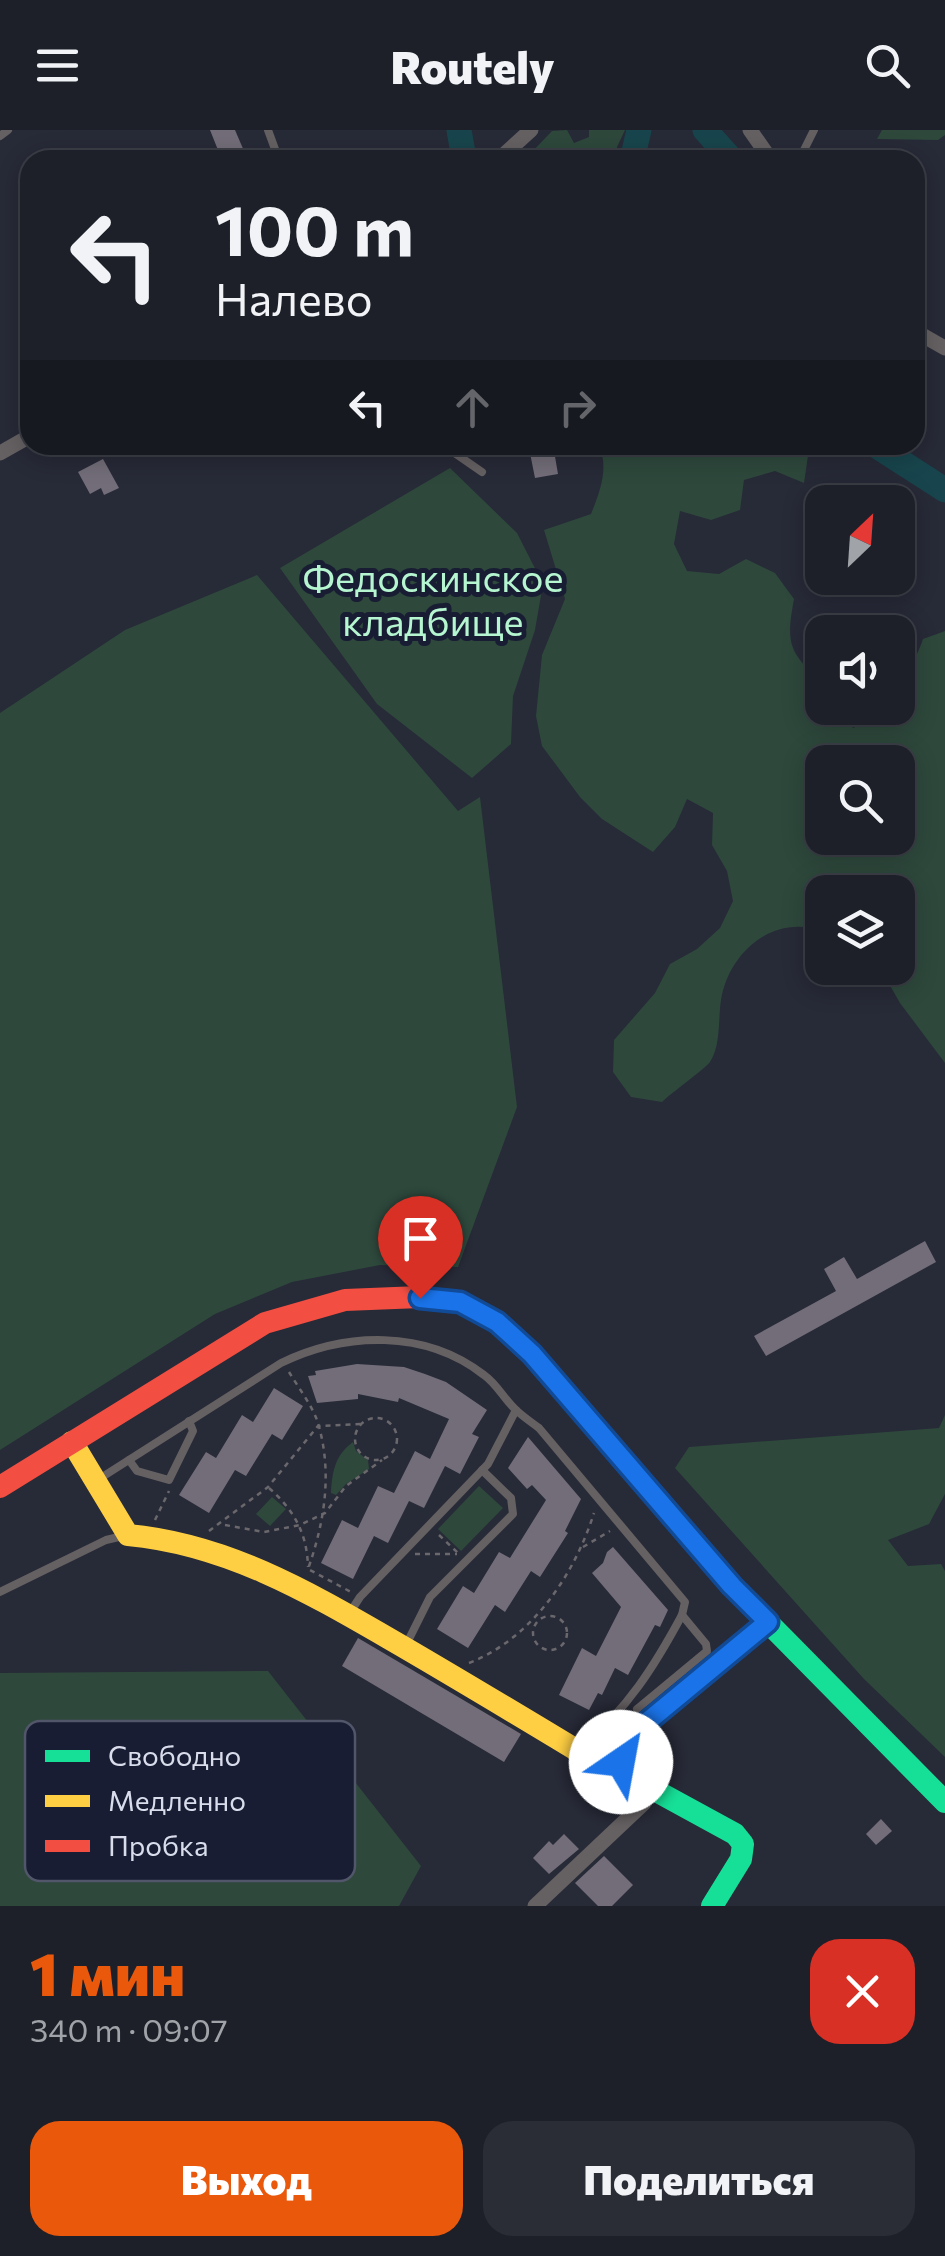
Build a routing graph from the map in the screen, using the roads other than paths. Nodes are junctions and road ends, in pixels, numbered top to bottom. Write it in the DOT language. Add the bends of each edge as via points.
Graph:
graph roads {
  1 [pos="8,130"];
  2 [pos="531,130"];
  3 [pos="0,136"];
  4 [pos="510,150"];
  5 [pos="457,455"];
  6 [pos="482,472"];
  7 [pos="516,1410"];
  8 [pos="190,1421"];
  9 [pos="72,1442"];
  10 [pos="129,1460"];
  11 [pos="482,1470"];
  12 [pos="96,1481"];
  13 [pos="0,1487"];
  14 [pos="138,1535"];
  15 [pos="0,1592"];
  16 [pos="348,1615"];
  17 [pos="682,1615"];
  18 [pos="768,1622"];
  19 [pos="404,1647"];
  20 [pos="638,1709"];
  21 [pos="578,1751"];
  22 [pos="649,1787"];
  23 [pos="945,1802"];
  24 [pos="535,1906"];
  25 [pos="712,1906"];
  1 -- 3 [label="lane"];
  2 -- 4 [label="street"];
  5 -- 6 [label="lane"];
  7 -- 8 [label="lane" via="488,1377 461,1359 383,1339 344,1340 283,1362"];
  7 -- 11 [label="lane"];
  7 -- 17 [label="lane" via="539,1428 682,1596"];
  8 -- 10 [label="lane"];
  8 -- 10 [label="lane" via="192,1432 169,1480 137,1471"];
  9 -- 12 [label="street"];
  9 -- 13 [label="street"];
  9 -- 18 [label="street" via="265,1323 345,1300 460,1302 497,1322 532,1354"];
  10 -- 12 [label="lane"];
  11 -- 16 [label="lane"];
  11 -- 19 [label="lane" via="514,1508 430,1597"];
  12 -- 14 [label="street"];
  14 -- 15 [label="lane" via="106,1540"];
  14 -- 16 [label="street" via="306,1580"];
  16 -- 19 [label="street"];
  17 -- 20 [label="lane" via="706,1651"];
  17 -- 21 [label="lane" via="637,1692"];
  18 -- 22 [label="street" via="624,1741 621,1762"];
  18 -- 23 [label="street"];
  19 -- 21 [label="street"];
  22 -- 24 [label="street" via="644,1803"];
  22 -- 25 [label="street" via="743,1844"];
}
